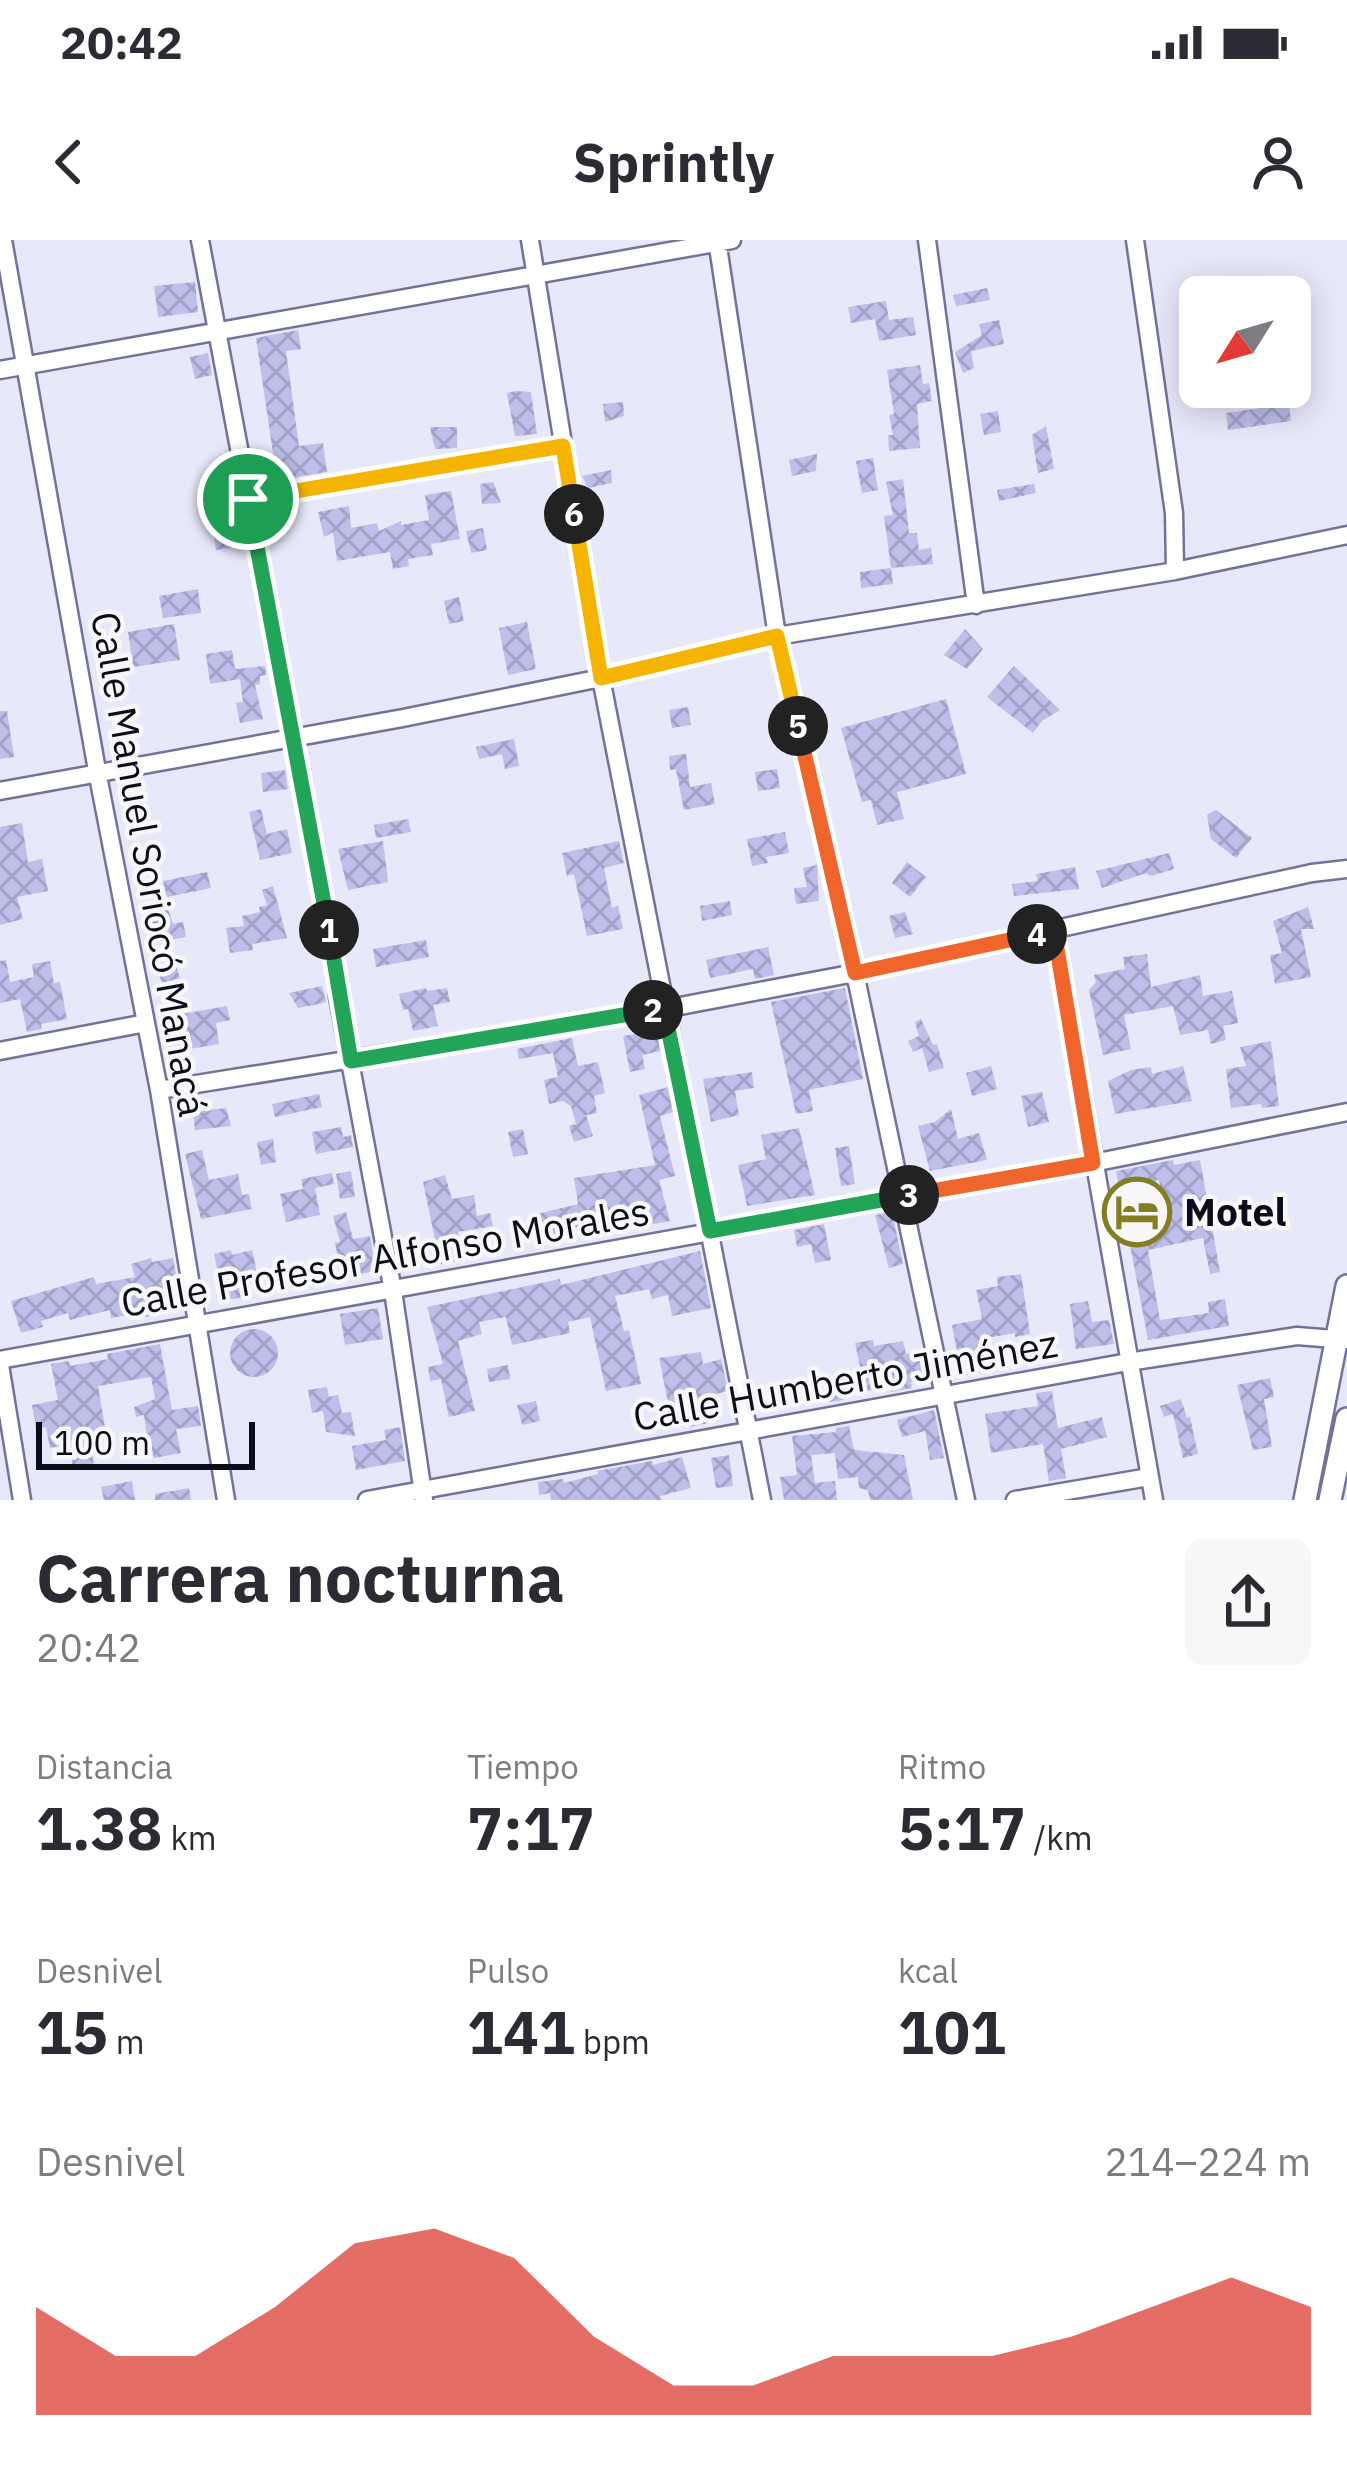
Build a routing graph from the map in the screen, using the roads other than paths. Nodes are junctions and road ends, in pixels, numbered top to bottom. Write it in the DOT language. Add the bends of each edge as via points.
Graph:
graph roads {
  1 [pos="3,240"];
  2 [pos="200,240"];
  3 [pos="530,240"];
  4 [pos="927,240"];
  5 [pos="1135,240"];
  6 [pos="722,241"];
  7 [pos="536,276"];
  8 [pos="217,332"];
  9 [pos="27,365"];
  10 [pos="0,370"];
  11 [pos="563,446"];
  12 [pos="248,499"];
  13 [pos="1347,535"];
  14 [pos="1175,571"];
  15 [pos="976,605"];
  16 [pos="777,636"];
  17 [pos="601,678"];
  18 [pos="291,740"];
  19 [pos="98,776"];
  20 [pos="0,791"];
  21 [pos="1347,869"];
  22 [pos="1054,931"];
  23 [pos="855,973"];
  24 [pos="664,1009"];
  25 [pos="146,1023"];
  26 [pos="0,1051"];
  27 [pos="351,1061"];
  28 [pos="159,1090"];
  29 [pos="1347,1112"];
  30 [pos="1093,1163"];
  31 [pos="901,1197"];
  32 [pos="710,1231"];
  33 [pos="1347,1286"];
  34 [pos="392,1291"];
  35 [pos="196,1325"];
  36 [pos="1342,1339"];
  37 [pos="0,1362"];
  38 [pos="1128,1362"];
  39 [pos="944,1394"];
  40 [pos="1347,1419"];
  41 [pos="748,1431"];
  42 [pos="1149,1477"];
  43 [pos="424,1496"];
  44 [pos="22,1500"];
  45 [pos="226,1500"];
  46 [pos="368,1500"];
  47 [pos="762,1500"];
  48 [pos="966,1500"];
  49 [pos="1015,1500"];
  50 [pos="1154,1500"];
  51 [pos="1305,1500"];
  52 [pos="1330,1500"];
  1 -- 9 [label="street, Calle Manuel Soriocó Manacá"];
  2 -- 8 [label="street"];
  3 -- 7 [label="street"];
  4 -- 15 [label="street"];
  5 -- 14 [label="street"];
  6 -- 7 [label="street"];
  6 -- 16 [label="street"];
  7 -- 8 [label="street"];
  7 -- 11 [label="street"];
  8 -- 9 [label="street"];
  8 -- 12 [label="street"];
  9 -- 10 [label="street"];
  9 -- 19 [label="street, Calle Manuel Soriocó Manacá"];
  11 -- 12 [label="street"];
  11 -- 17 [label="street"];
  12 -- 18 [label="street"];
  13 -- 14 [label="street"];
  14 -- 15 [label="street"];
  15 -- 16 [label="street"];
  16 -- 17 [label="street"];
  16 -- 23 [label="street"];
  17 -- 18 [label="street"];
  17 -- 24 [label="street"];
  18 -- 19 [label="street"];
  18 -- 27 [label="street"];
  19 -- 20 [label="street"];
  19 -- 25 [label="street, Calle Manuel Soriocó Manacá"];
  21 -- 22 [label="street"];
  22 -- 23 [label="street"];
  22 -- 30 [label="street"];
  23 -- 24 [label="street"];
  23 -- 31 [label="street"];
  24 -- 27 [label="street"];
  24 -- 32 [label="street"];
  25 -- 26 [label="street"];
  25 -- 28 [label="street, Calle Manuel Soriocó Manacá"];
  27 -- 28 [label="street"];
  27 -- 34 [label="street"];
  28 -- 35 [label="street, Calle Manuel Soriocó Manacá"];
  29 -- 30 [label="street, Calle Profesor Alfonso Morales"];
  30 -- 31 [label="street, Calle Profesor Alfonso Morales"];
  30 -- 38 [label="street"];
  31 -- 32 [label="street, Calle Profesor Alfonso Morales"];
  31 -- 39 [label="street"];
  32 -- 34 [label="street, Calle Profesor Alfonso Morales"];
  32 -- 41 [label="street"];
  33 -- 36 [label="main road"];
  34 -- 35 [label="street, Calle Profesor Alfonso Morales"];
  34 -- 43 [label="street"];
  35 -- 37 [label="street, Calle Profesor Alfonso Morales"];
  35 -- 45 [label="street, Calle Manuel Soriocó Manacá"];
  36 -- 38 [label="street, Calle Humberto Jiménez" via="1297,1336"];
  36 -- 51 [label="main road"];
  37 -- 44 [label="street"];
  38 -- 39 [label="street, Calle Humberto Jiménez"];
  38 -- 42 [label="street"];
  39 -- 41 [label="street, Calle Humberto Jiménez"];
  39 -- 48 [label="street"];
  40 -- 52 [label="main road"];
  41 -- 43 [label="street, Calle Humberto Jiménez"];
  41 -- 47 [label="street"];
  42 -- 49 [label="street"];
  42 -- 50 [label="street"];
  43 -- 46 [label="street, Calle Humberto Jiménez"];
}
